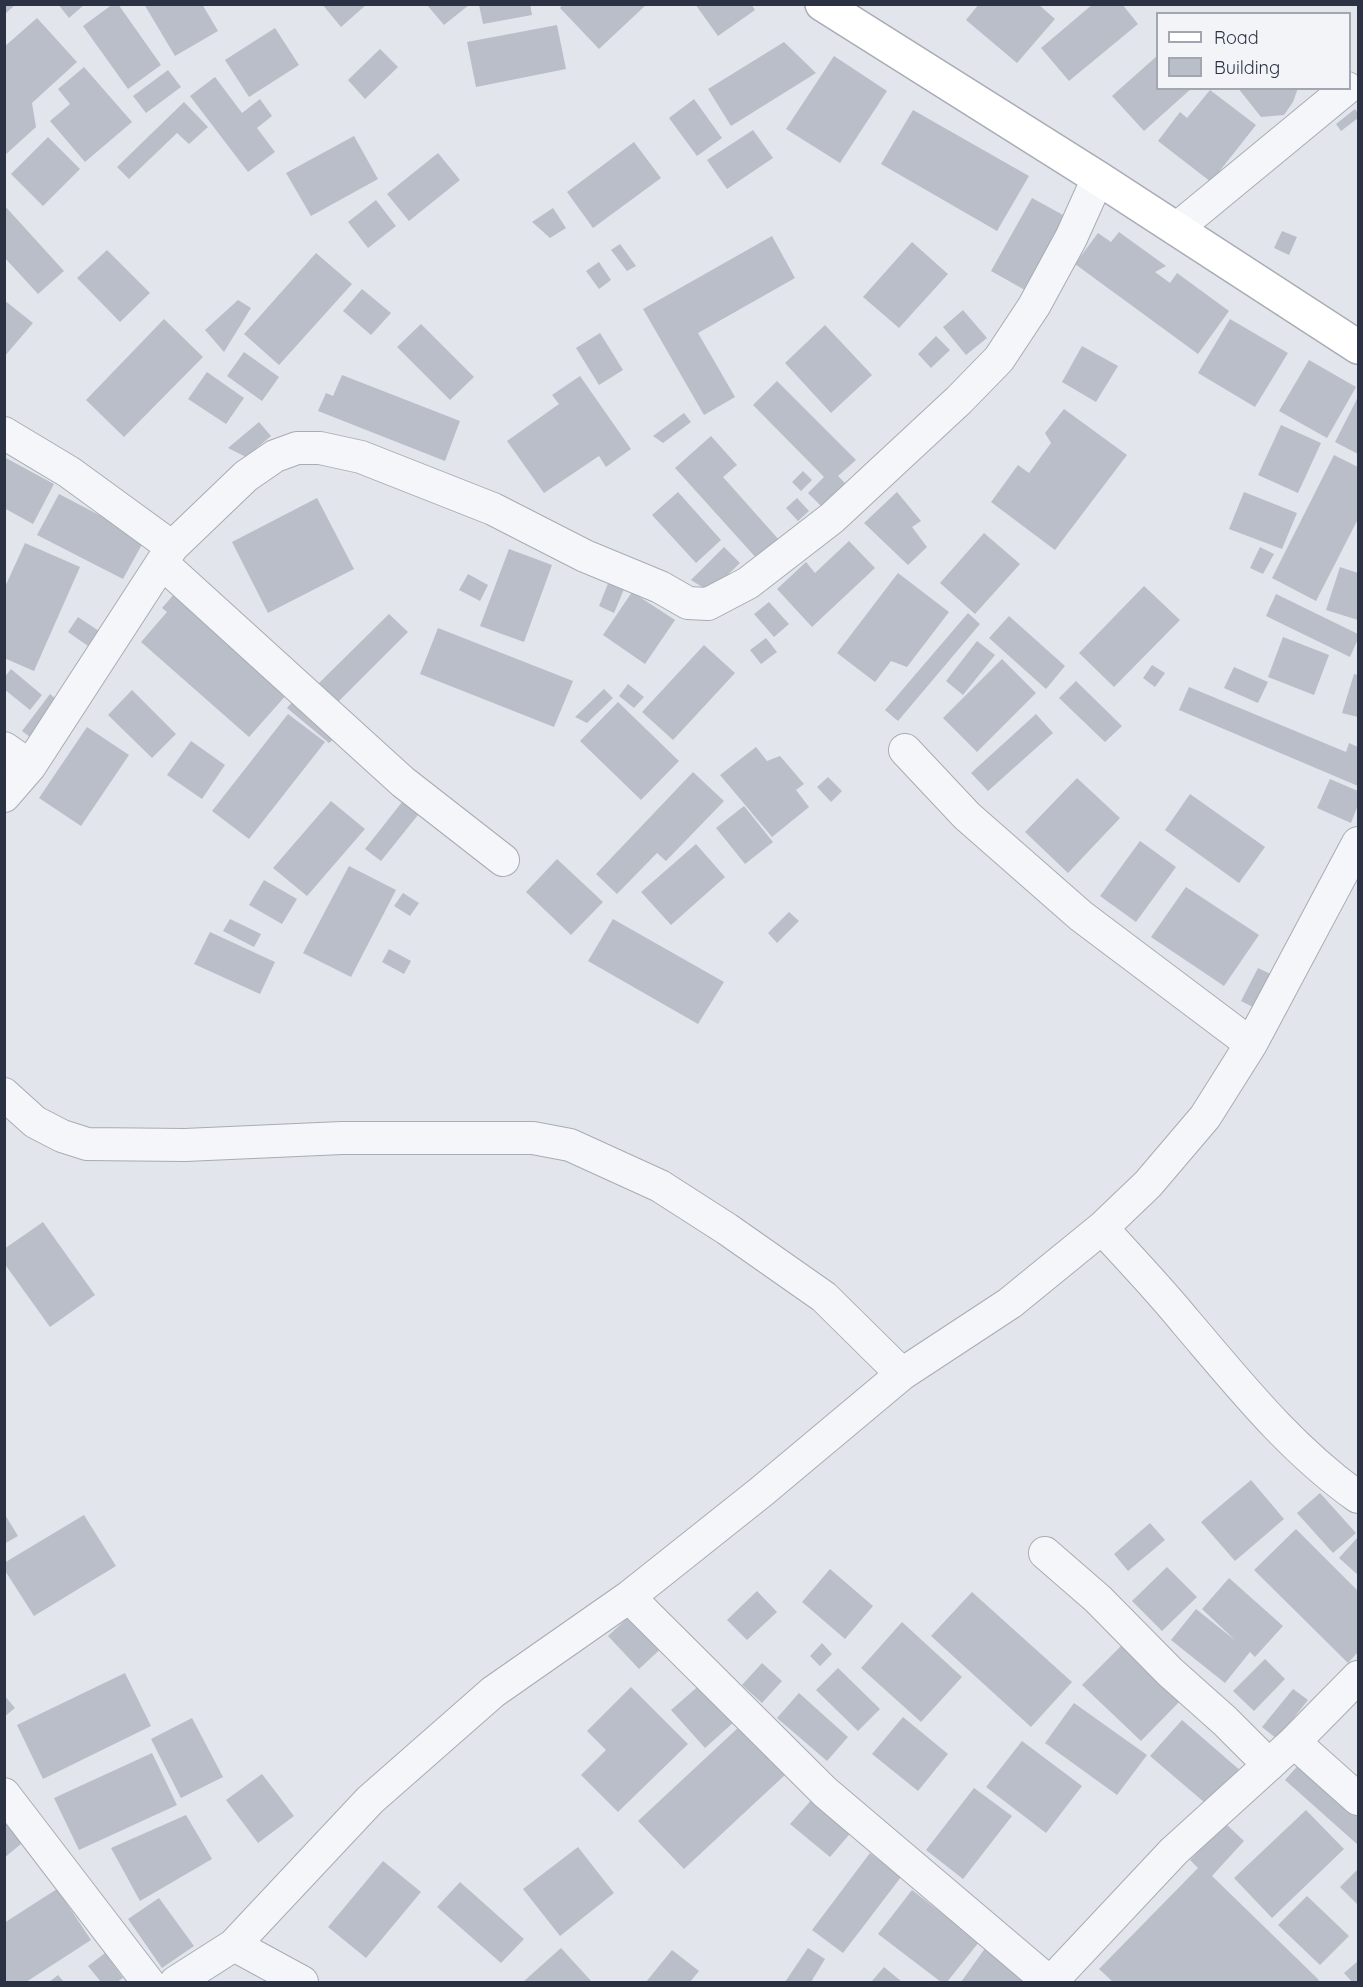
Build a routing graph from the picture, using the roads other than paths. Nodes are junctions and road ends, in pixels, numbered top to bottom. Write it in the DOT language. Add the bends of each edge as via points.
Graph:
graph roads {
  1 [pos="822,4"];
  2 [pos="1344,90"];
  3 [pos="1098,178"];
  4 [pos="1176,229"];
  5 [pos="1359,347"];
  6 [pos="4,433"];
  7 [pos="167,555"];
  8 [pos="4,748"];
  9 [pos="905,750"];
  10 [pos="30,766"];
  11 [pos="4,796"];
  12 [pos="1359,843"];
  13 [pos="503,860"];
  14 [pos="1251,1044"];
  15 [pos="4,1094"];
  16 [pos="1102,1228"];
  17 [pos="902,1374"];
  18 [pos="1359,1497"];
  19 [pos="1045,1553"];
  20 [pos="629,1597"];
  21 [pos="1359,1677"];
  22 [pos="1294,1742"];
  23 [pos="1269,1765"];
  24 [pos="4,1794"];
  25 [pos="1359,1799"];
  26 [pos="234,1945"];
  27 [pos="148,1983"];
  28 [pos="176,1983"];
  29 [pos="302,1983"];
  30 [pos="1050,1983"];
  1 -- 3 [label="street"];
  2 -- 4 [label="street"];
  3 -- 4 [label="street"];
  3 -- 7 [label="street" via="1034,306 999,359 832,518 748,583 708,604 687,603 493,509 361,457 320,448 297,448 275,456 246,476"];
  4 -- 5 [label="street"];
  6 -- 7 [label="street" via="69,472"];
  7 -- 10 [label="street"];
  7 -- 13 [label="street" via="403,782"];
  8 -- 10 [label="street"];
  9 -- 14 [label="street" via="967,816 1081,916"];
  10 -- 11 [label="street"];
  12 -- 14 [label="street"];
  14 -- 16 [label="street" via="1205,1117 1148,1184"];
  15 -- 17 [label="street" via="35,1122 87,1144 533,1138 570,1145 660,1186 727,1229 824,1297"];
  16 -- 17 [label="street" via="1010,1303"];
  16 -- 18 [label="street" via="1265,1415 1329,1476"];
  17 -- 20 [label="street"];
  19 -- 23 [label="street" via="1098,1599"];
  20 -- 26 [label="street" via="493,1692 370,1800"];
  20 -- 30 [label="street" via="825,1792"];
  21 -- 22 [label="street"];
  22 -- 23 [label="street"];
  22 -- 25 [label="street"];
  23 -- 30 [label="street" via="1174,1851"];
  24 -- 27 [label="street"];
  26 -- 28 [label="street"];
  26 -- 29 [label="street"];
}
